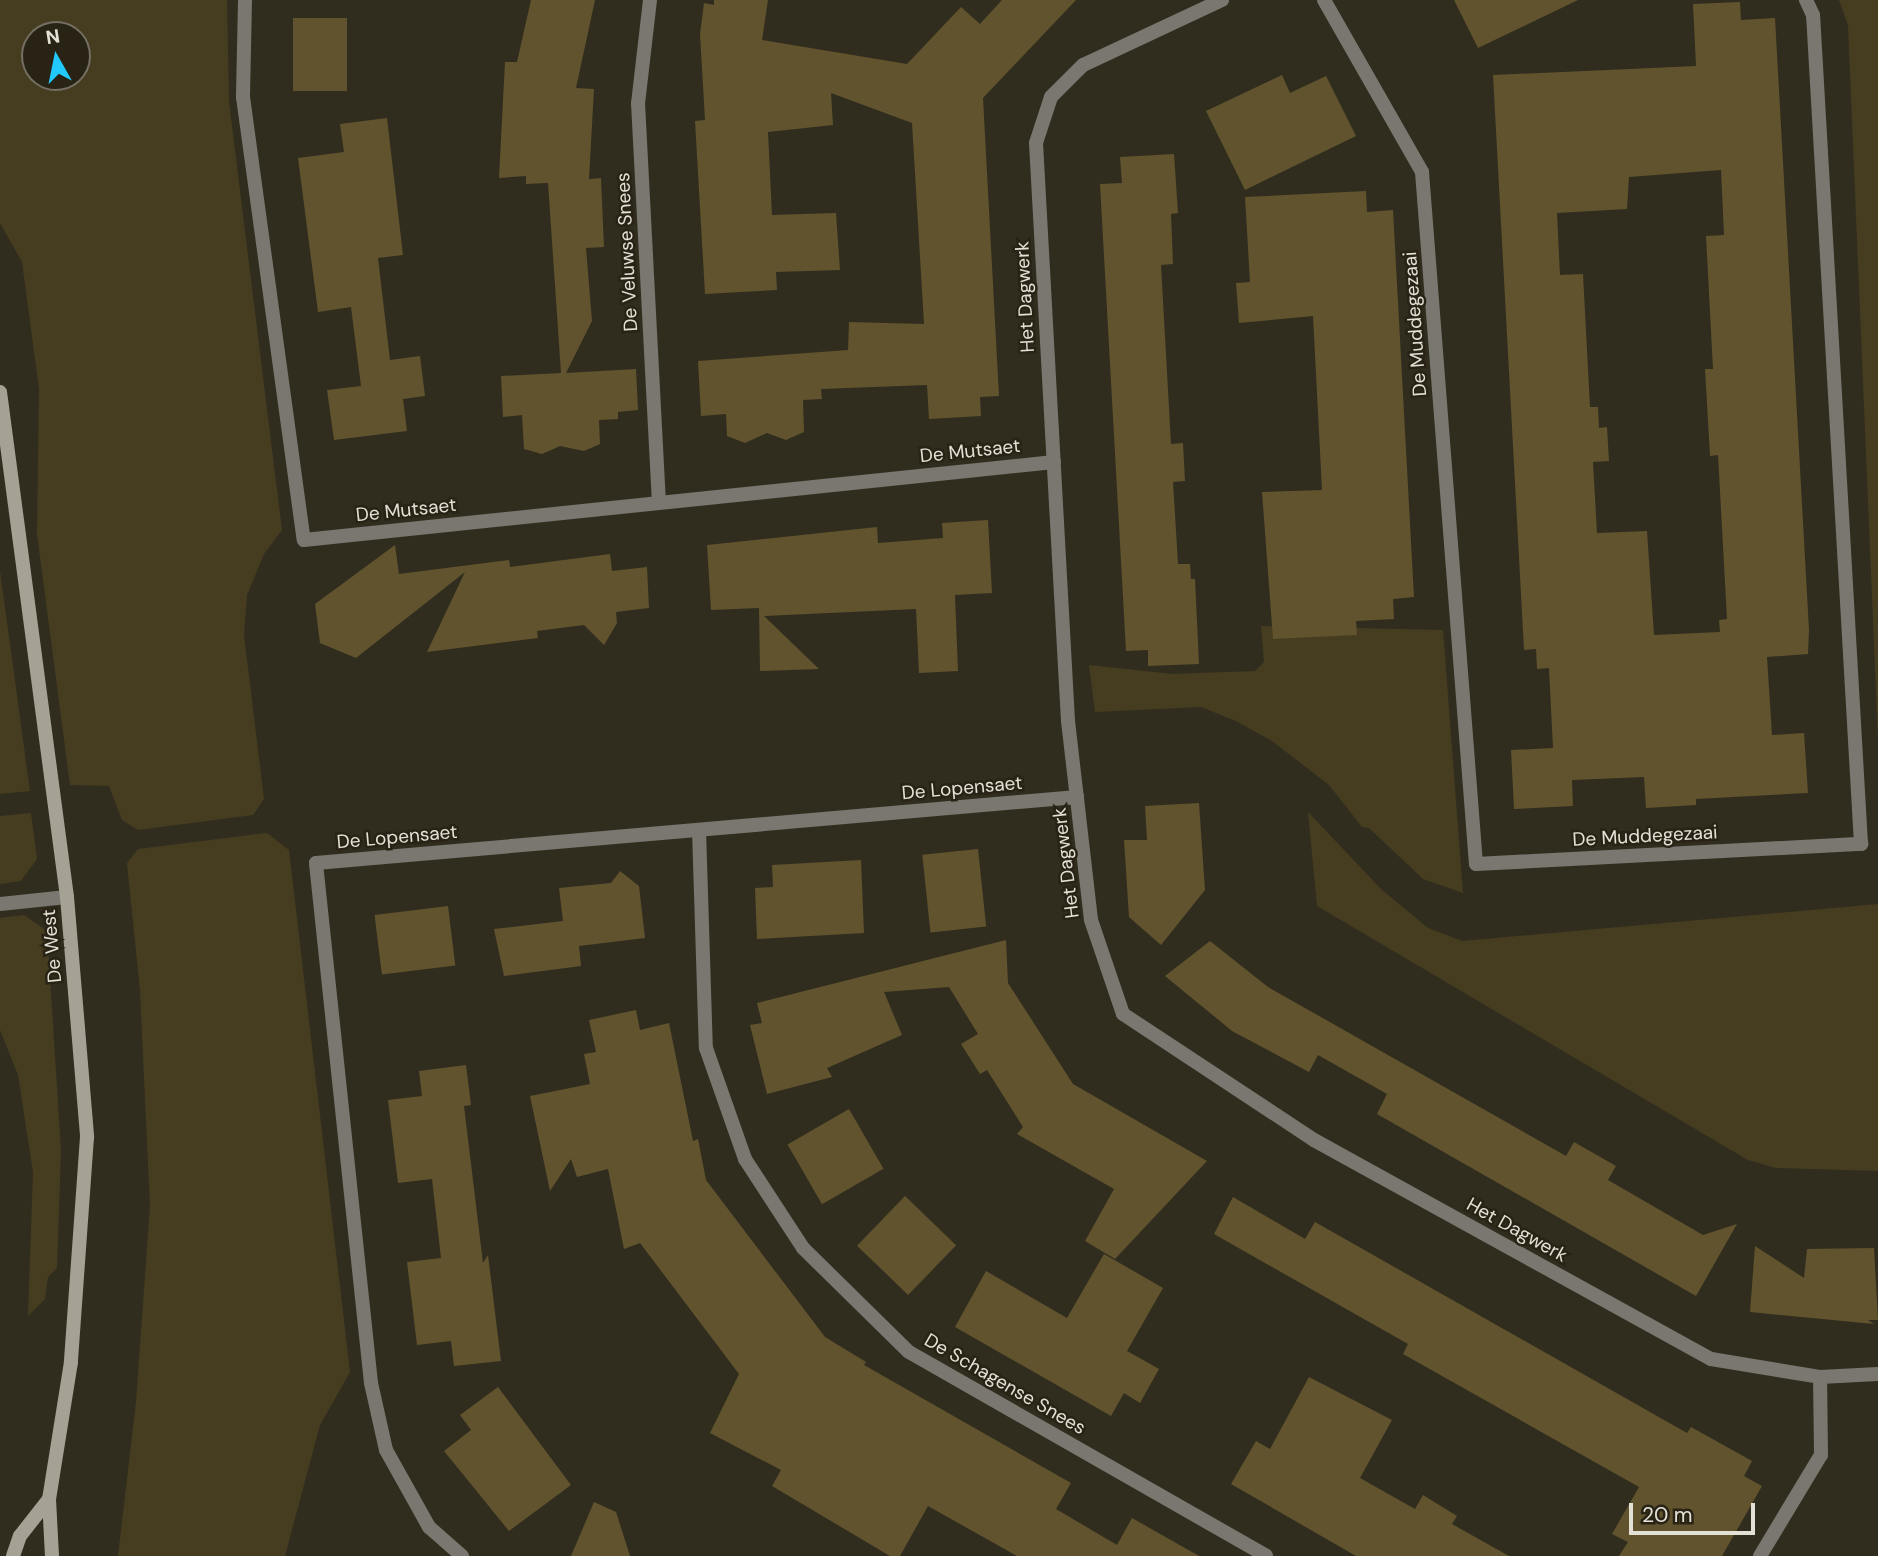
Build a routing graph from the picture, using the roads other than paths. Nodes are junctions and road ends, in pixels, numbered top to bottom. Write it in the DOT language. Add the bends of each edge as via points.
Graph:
graph roads {
  1 [pos="244,0"];
  2 [pos="650,0"];
  3 [pos="1222,0"];
  4 [pos="1324,0"];
  5 [pos="1806,0"];
  6 [pos="0,392"];
  7 [pos="1054,462"];
  8 [pos="659,502"];
  9 [pos="1077,797"];
  10 [pos="699,830"];
  11 [pos="67,897"];
  12 [pos="0,904"];
  13 [pos="1878,1374"];
  14 [pos="1820,1377"];
  15 [pos="49,1499"];
  16 [pos="13,1556"];
  17 [pos="52,1556"];
  18 [pos="462,1556"];
  19 [pos="1266,1556"];
  20 [pos="1760,1556"];
  1 -- 8 [label="street, De Mutsaet" via="243,97 304,540"];
  2 -- 8 [label="street, De Veluwse Snees" via="638,103"];
  3 -- 7 [label="street, Het Dagwerk" via="1083,65 1051,97 1036,143"];
  4 -- 5 [label="street, De Muddegezaai" via="1422,172 1476,864 1861,844 1813,15"];
  6 -- 11 [label="main road, De West"];
  7 -- 8 [label="street, De Mutsaet"];
  7 -- 9 [label="street, Het Dagwerk"];
  9 -- 10 [label="street, De Lopensaet"];
  9 -- 14 [label="street, Het Dagwerk" via="1091,920 1123,1014 1314,1140 1711,1359"];
  10 -- 18 [label="street, De Lopensaet" via="316,863 371,1383 386,1450 429,1527"];
  10 -- 19 [label="street, De Schagense Snees" via="706,1048 746,1159 803,1248 909,1352"];
  11 -- 12 [label="street"];
  11 -- 15 [label="main road, De West" via="87,1137 71,1362"];
  13 -- 14 [label="street, Het Dagwerk"];
  14 -- 20 [label="street" via="1821,1455"];
  15 -- 16 [label="main road, De West" via="20,1536"];
  15 -- 17 [label="main road, De West"];
}
